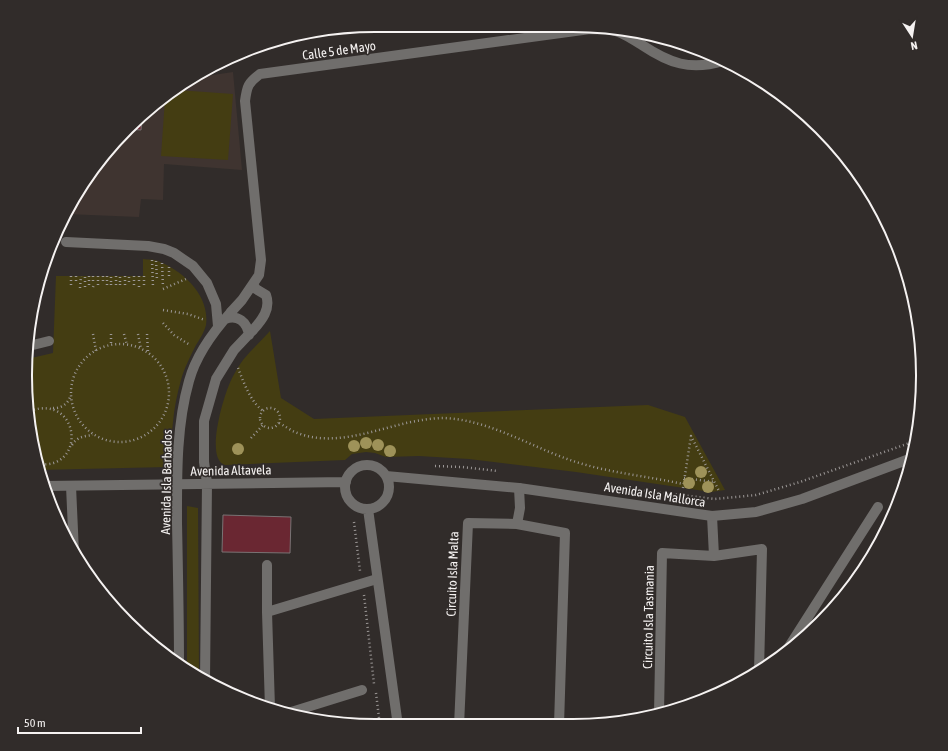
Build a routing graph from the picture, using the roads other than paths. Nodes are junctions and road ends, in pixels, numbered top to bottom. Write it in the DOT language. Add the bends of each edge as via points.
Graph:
graph roads {
  1 [pos="568,32"];
  2 [pos="629,37"];
  3 [pos="716,63"];
  4 [pos="66,242"];
  5 [pos="261,260"];
  6 [pos="253,284"];
  7 [pos="225,319"];
  8 [pos="251,333"];
  9 [pos="49,341"];
  10 [pos="34,345"];
  11 [pos="905,461"];
  12 [pos="386,476"];
  13 [pos="346,482"];
  14 [pos="207,483"];
  15 [pos="177,484"];
  16 [pos="50,486"];
  17 [pos="71,486"];
  18 [pos="519,488"];
  19 [pos="878,506"];
  20 [pos="368,509"];
  21 [pos="712,516"];
  22 [pos="517,524"];
  23 [pos="73,538"];
  24 [pos="714,556"];
  25 [pos="267,565"];
  26 [pos="377,579"];
  27 [pos="267,612"];
  28 [pos="795,637"];
  29 [pos="180,657"];
  30 [pos="760,663"];
  31 [pos="206,674"];
  32 [pos="362,690"];
  33 [pos="270,702"];
  34 [pos="659,707"];
  35 [pos="298,710"];
  36 [pos="397,719"];
  37 [pos="459,719"];
  38 [pos="559,719"];
  1 -- 5 [label="street, Calle 5 de Mayo" via="260,74 247,85 245,101"];
  2 -- 3 [label="street, Calle 5 de Mayo" via="659,56 679,64 697,66"];
  4 -- 7 [label="street" via="148,246 174,253 193,266 207,284"];
  5 -- 6 [label="street, Avenida Isla Barbados"];
  6 -- 7 [label="street, Avenida Isla Barbados"];
  6 -- 8 [label="street" via="266,295 268,304 267,310"];
  7 -- 8 [label="street" via="232,316 241,319"];
  7 -- 15 [label="street, Avenida Isla Barbados" via="202,351 189,380 180,421"];
  8 -- 14 [label="street" via="234,350 216,379 204,421"];
  9 -- 10 [label="street"];
  11 -- 21 [label="street, Avenida Isla Mallorca" via="802,499 756,512"];
  12 -- 13 [label="street" via="375,467 360,466 348,475"];
  12 -- 18 [label="street, Avenida Isla Mallorca"];
  12 -- 20 [label="street" via="389,487 386,498 378,506"];
  13 -- 14 [label="street, Avenida Altavela"];
  13 -- 20 [label="street" via="345,489 350,501"];
  14 -- 15 [label="street, Avenida Altavela"];
  14 -- 31 [label="street"];
  15 -- 17 [label="street, Avenida Altavela"];
  15 -- 29 [label="street, Avenida Isla Barbados"];
  16 -- 17 [label="street, Avenida Altavela"];
  17 -- 23 [label="street"];
  18 -- 21 [label="street, Avenida Isla Mallorca"];
  18 -- 22 [label="street" via="520,508"];
  19 -- 28 [label="street"];
  20 -- 26 [label="street"];
  21 -- 24 [label="street"];
  22 -- 37 [label="street, Circuito Isla Malta" via="468,523"];
  22 -- 38 [label="street, Circuito Isla Malta" via="565,533"];
  24 -- 30 [label="street, Circuito Isla Tasmania" via="762,549"];
  24 -- 34 [label="street, Circuito Isla Tasmania" via="662,552"];
  25 -- 27 [label="street"];
  26 -- 27 [label="street"];
  26 -- 36 [label="street"];
  27 -- 33 [label="street"];
  32 -- 35 [label="street"];
}
